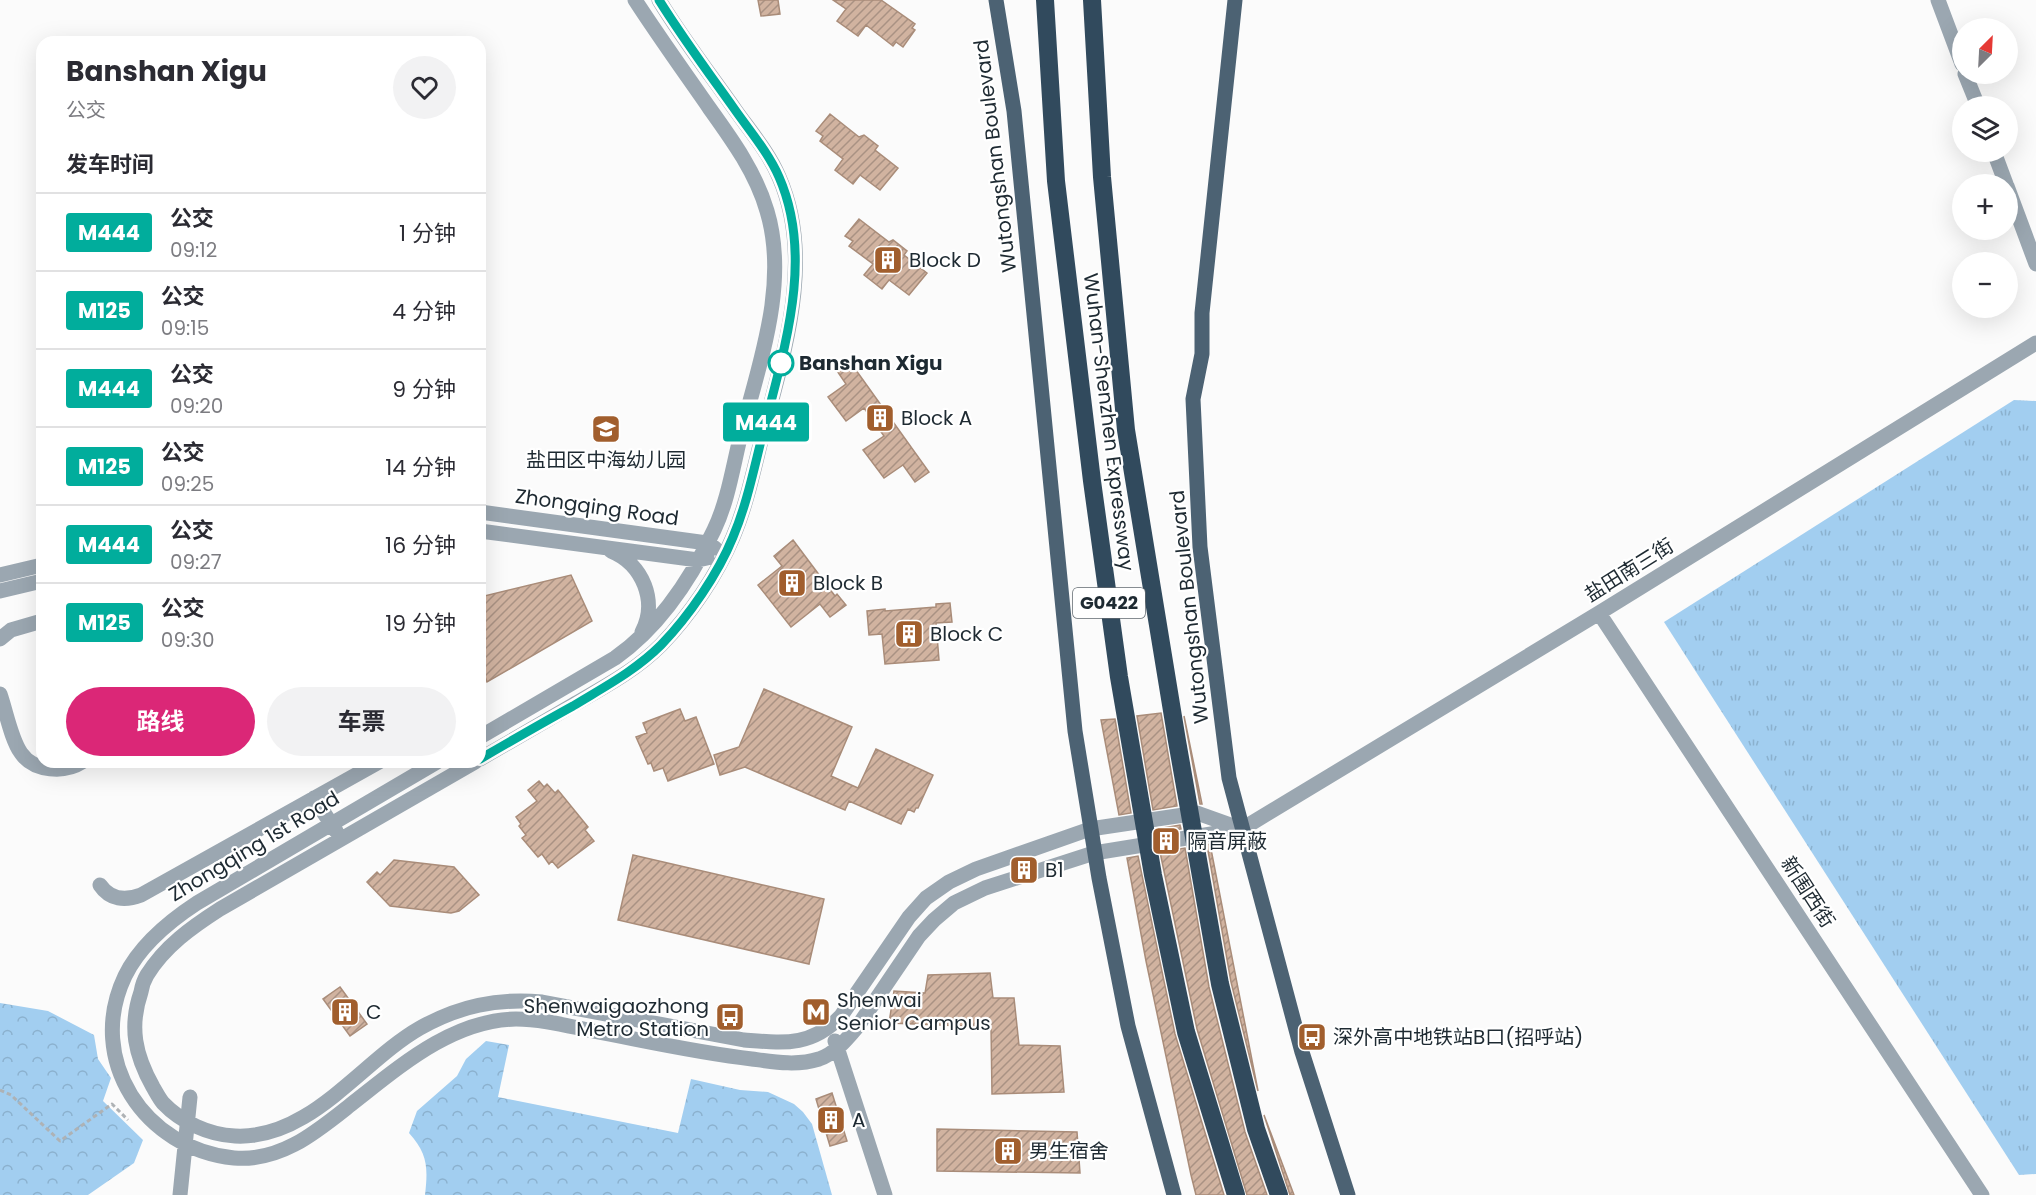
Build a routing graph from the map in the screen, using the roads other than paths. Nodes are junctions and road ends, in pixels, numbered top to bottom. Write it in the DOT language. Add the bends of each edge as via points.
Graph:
graph roads {
  1 [pos="635,0"];
  2 [pos="659,0"];
  3 [pos="996,0"];
  4 [pos="1046,0"];
  5 [pos="1092,0"];
  6 [pos="1234,0"];
  7 [pos="1938,0"];
  8 [pos="1952,37"];
  9 [pos="2018,215"];
  10 [pos="2036,264"];
  11 [pos="2036,343"];
  12 [pos="486,513"];
  13 [pos="486,532"];
  14 [pos="707,543"];
  15 [pos="600,547"];
  16 [pos="724,555"];
  17 [pos="698,560"];
  18 [pos="36,566"];
  19 [pos="0,575"];
  20 [pos="36,582"];
  21 [pos="0,591"];
  22 [pos="1599,613"];
  23 [pos="36,623"];
  24 [pos="0,639"];
  25 [pos="631,647"];
  26 [pos="0,694"];
  27 [pos="486,733"];
  28 [pos="486,756"];
  29 [pos="36,762"];
  30 [pos="49,768"];
  31 [pos="68,768"];
  32 [pos="368,768"];
  33 [pos="427,768"];
  34 [pos="465,768"];
  35 [pos="314,798"];
  36 [pos="332,824"];
  37 [pos="1090,829"];
  38 [pos="1242,829"];
  39 [pos="341,840"];
  40 [pos="1094,853"];
  41 [pos="100,885"];
  42 [pos="830,1027"];
  43 [pos="838,1048"];
  44 [pos="190,1096"];
  45 [pos="187,1122"];
  46 [pos="185,1144"];
  47 [pos="180,1195"];
  48 [pos="885,1195"];
  49 [pos="1174,1195"];
  50 [pos="1236,1195"];
  51 [pos="1280,1195"];
  52 [pos="1348,1195"];
  53 [pos="1982,1195"];
  1 -- 14 [label="street" via="741,152 765,205 774,249 774,281 762,352 726,495"];
  2 -- 16 [label="street" via="771,162 785,194 793,230 794,285 788,332 746,497"];
  3 -- 37 [label="main road, Wutongshan Boulevard" via="1014,111 1075,730"];
  4 -- 50 [label="highway, Wuhan-Shenzhen Expressway / G0422, bridge" via="1056,181 1119,676 1186,1032"];
  5 -- 51 [label="highway, Wuhan-Shenzhen Expressway / G0422, bridge" via="1102,177 1126,430 1220,984 1256,1129"];
  6 -- 38 [label="main road, Wutongshan Boulevard" via="1202,313 1202,354 1193,399 1200,547 1228,778"];
  7 -- 8 [label="street"];
  9 -- 10 [label="street"];
  11 -- 22 [label="street, 盐田南三街"];
  12 -- 14 [label="street, Zhongqing Road"];
  13 -- 15 [label="street, Zhongqing Road"];
  14 -- 16 [label="street, Zhongqing Road"];
  14 -- 17 [label="street"];
  15 -- 17 [label="street, Zhongqing Road"];
  15 -- 25 [label="street" via="630,563 647,591 649,617"];
  16 -- 17 [label="street, Zhongqing Road"];
  16 -- 28 [label="street" via="696,602 645,660"];
  17 -- 25 [label="street" via="659,618"];
  18 -- 19 [label="street"];
  20 -- 21 [label="street"];
  22 -- 38 [label="street, 盐田南三街"];
  22 -- 53 [label="street, 新围西街"];
  23 -- 24 [label="street" via="11,630"];
  25 -- 27 [label="street"];
  26 -- 29 [label="street" via="20,752"];
  30 -- 31 [label="street"];
  32 -- 35 [label="street"];
  33 -- 36 [label="street, Zhongqing 1st Road"];
  34 -- 39 [label="street, Zhongqing 1st Road"];
  35 -- 36 [label="street"];
  35 -- 41 [label="street" via="141,895 118,899"];
  36 -- 39 [label="street"];
  36 -- 46 [label="street, Zhongqing 1st Road" via="177,916 141,951 126,975 113,1020 120,1074 144,1115"];
  37 -- 38 [label="street, Zhongqing 1st Road" via="1197,813"];
  37 -- 40 [label="main road, Wutongshan Boulevard"];
  37 -- 42 [label="street, Zhongqing 1st Road" via="976,869 926,898"];
  38 -- 40 [label="street, Zhongqing 1st Road"];
  38 -- 52 [label="main road, Wutongshan Boulevard" via="1302,1052"];
  39 -- 45 [label="street, Zhongqing 1st Road" via="194,926 164,951 146,977 134,1011 135,1041 162,1102"];
  40 -- 43 [label="street, Zhongqing 1st Road" via="985,888 954,903 919,936 858,1026"];
  40 -- 49 [label="main road, Wutongshan Boulevard" via="1128,1026"];
  42 -- 43 [label="street"];
  42 -- 45 [label="street, Zhongqing 1st Road" via="809,1038 778,1043 711,1035 542,1002 490,1002 454,1012 420,1028 312,1112 287,1125 236,1136 211,1132"];
  43 -- 46 [label="street, Zhongqing 1st Road" via="819,1059 781,1062 702,1052 545,1022 489,1022 462,1030 406,1062 311,1135 281,1151 258,1158 234,1158"];
  43 -- 48 [label="street"];
  44 -- 45 [label="street"];
  45 -- 46 [label="street"];
  46 -- 47 [label="street"];
}
